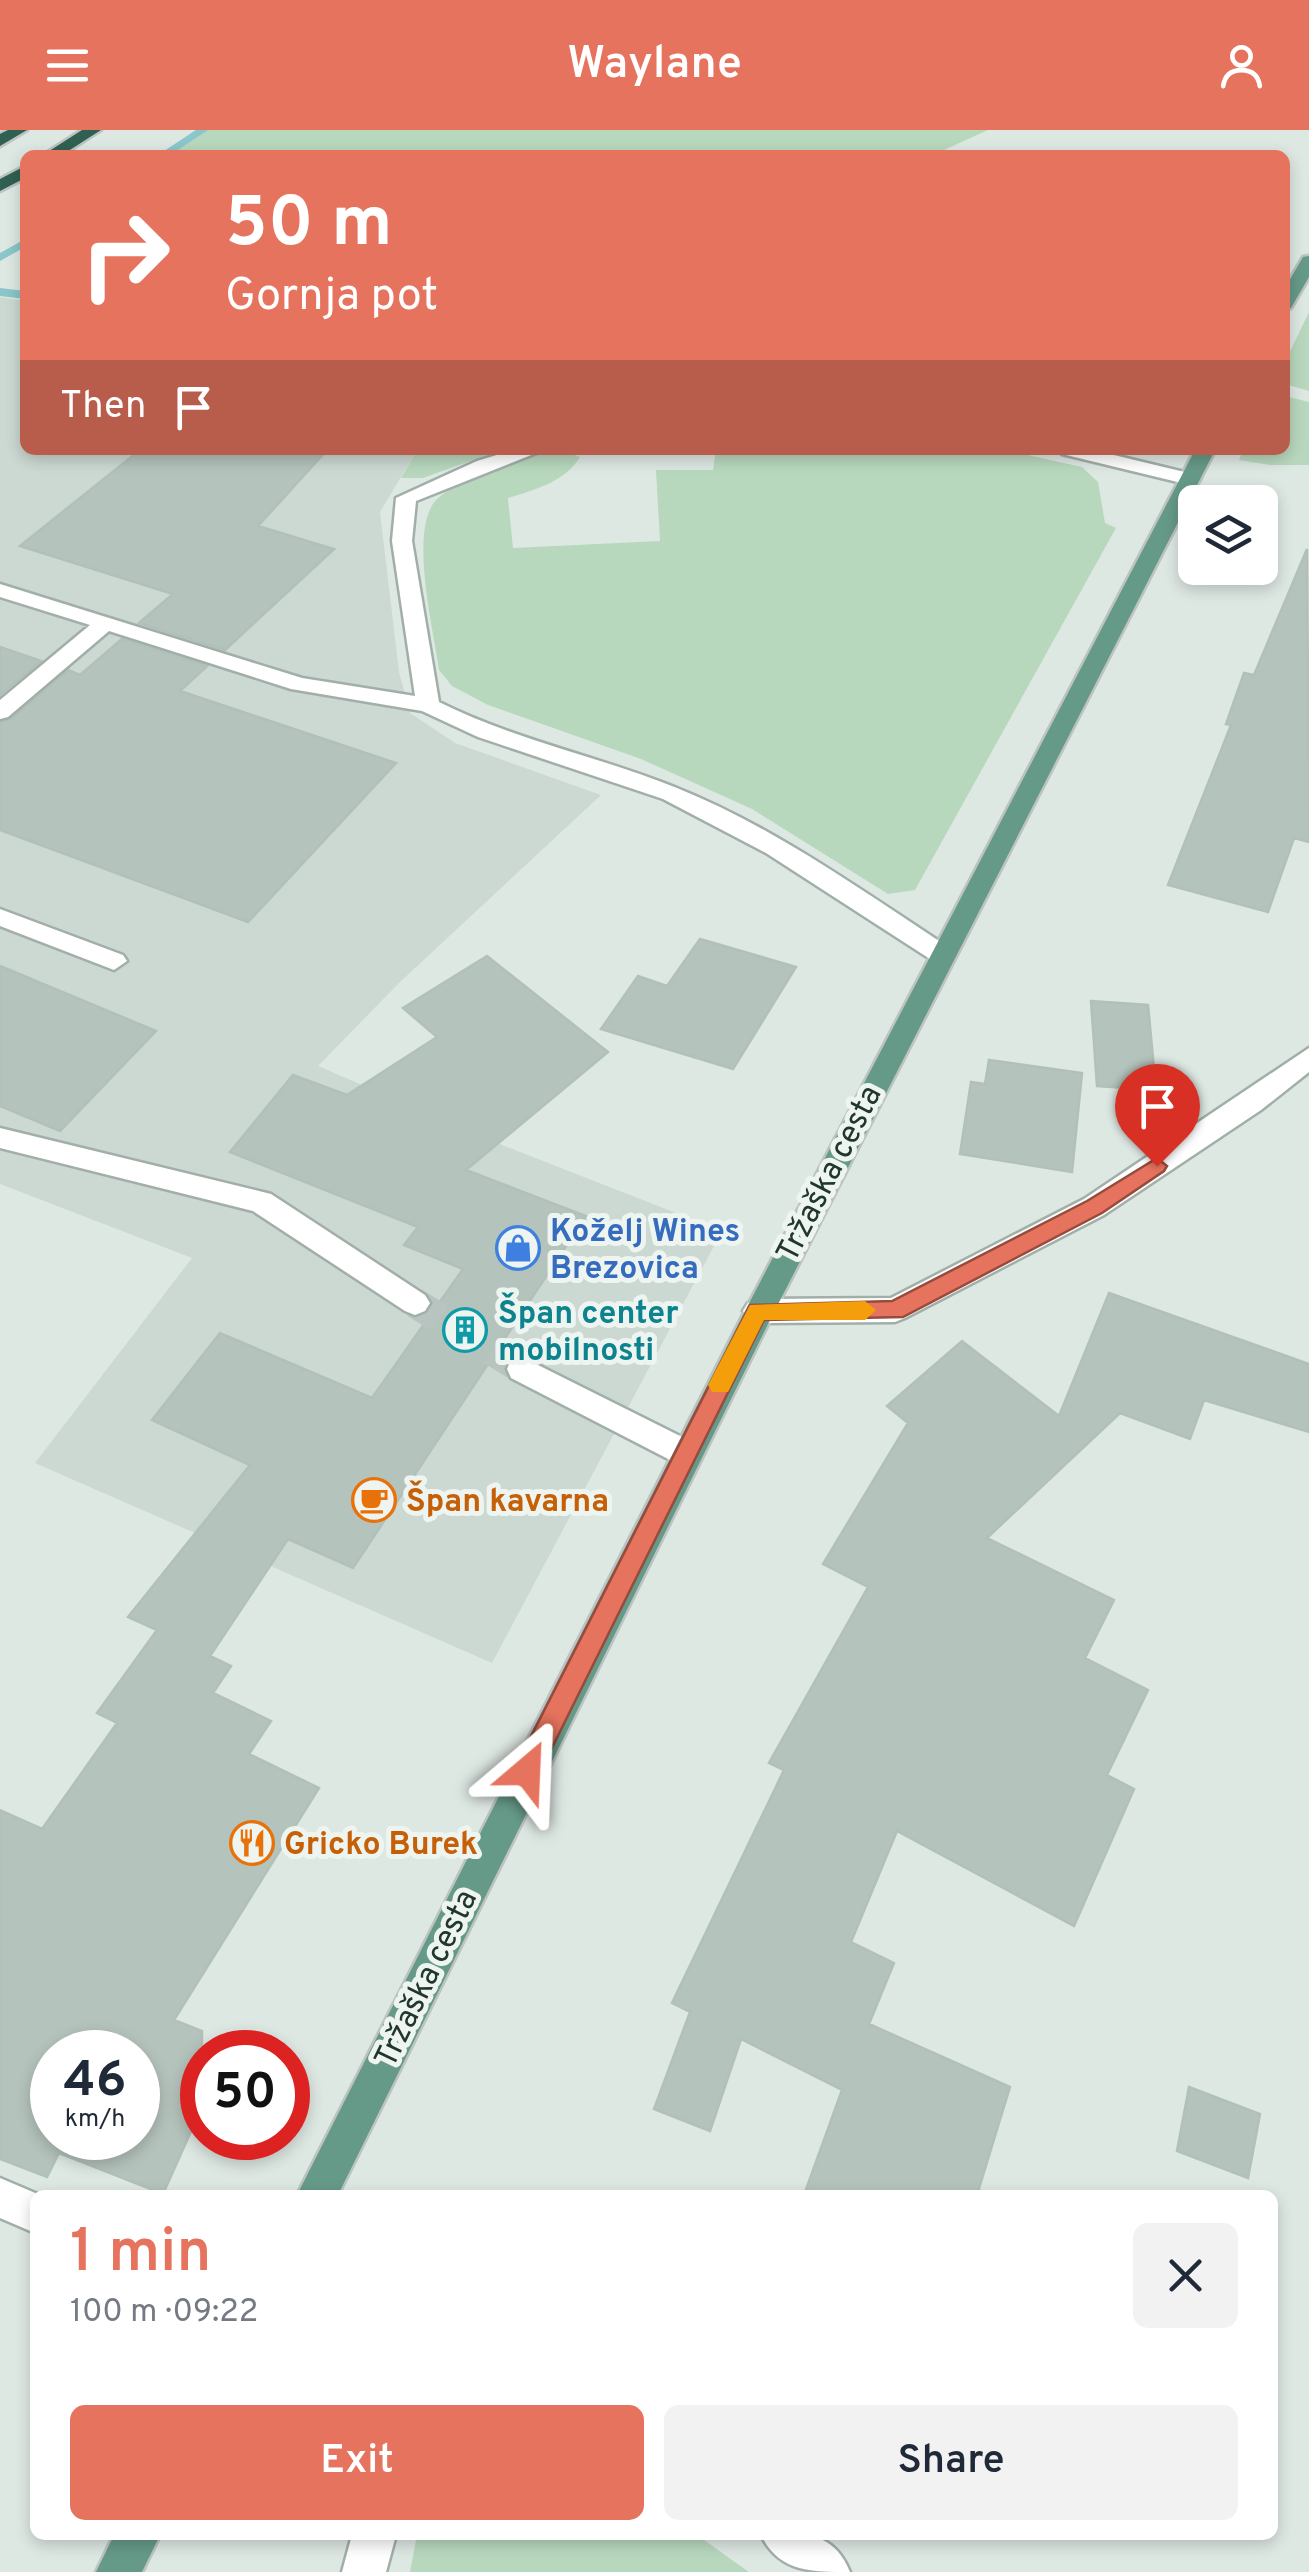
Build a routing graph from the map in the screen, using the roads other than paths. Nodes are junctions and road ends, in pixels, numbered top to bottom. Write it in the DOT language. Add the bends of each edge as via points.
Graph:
graph roads {
  1 [pos="19,130"];
  2 [pos="93,130"];
  3 [pos="0,141"];
  4 [pos="59,150"];
  5 [pos="1309,262"];
  6 [pos="1290,295"];
  7 [pos="517,455"];
  8 [pos="1090,455"];
  9 [pos="1202,455"];
  10 [pos="1190,479"];
  11 [pos="0,590"];
  12 [pos="103,625"];
  13 [pos="428,704"];
  14 [pos="0,712"];
  15 [pos="0,916"];
  16 [pos="939,953"];
  17 [pos="114,961"];
  18 [pos="1309,1058"];
  19 [pos="0,1138"];
  20 [pos="415,1303"];
  21 [pos="758,1311"];
  22 [pos="522,1369"];
  23 [pos="685,1454"];
  24 [pos="319,2190"];
  25 [pos="0,2198"];
  26 [pos="30,2211"];
  27 [pos="135,2540"];
  28 [pos="373,2540"];
  29 [pos="788,2540"];
  30 [pos="118,2572"];
  31 [pos="364,2572"];
  32 [pos="828,2572"];
  1 -- 3 [label="highway"];
  2 -- 4 [label="highway"];
  5 -- 6 [label="main road"];
  7 -- 13 [label="street" via="406,498 402,542"];
  8 -- 10 [label="street"];
  9 -- 10 [label="main road, Tržaška cesta"];
  10 -- 16 [label="main road, Tržaška cesta"];
  11 -- 12 [label="street"];
  12 -- 13 [label="street" via="299,684"];
  12 -- 14 [label="street"];
  13 -- 16 [label="street" via="462,724 605,768 734,823"];
  15 -- 17 [label="street"];
  16 -- 21 [label="main road, Tržaška cesta"];
  18 -- 21 [label="street" via="1094,1207 895,1310"];
  19 -- 20 [label="street" via="261,1202"];
  21 -- 23 [label="main road, Tržaška cesta"];
  22 -- 23 [label="street"];
  23 -- 24 [label="main road, Tržaška cesta"];
  25 -- 26 [label="street"];
  27 -- 30 [label="main road"];
  28 -- 31 [label="street"];
  29 -- 32 [label="street"];
}
